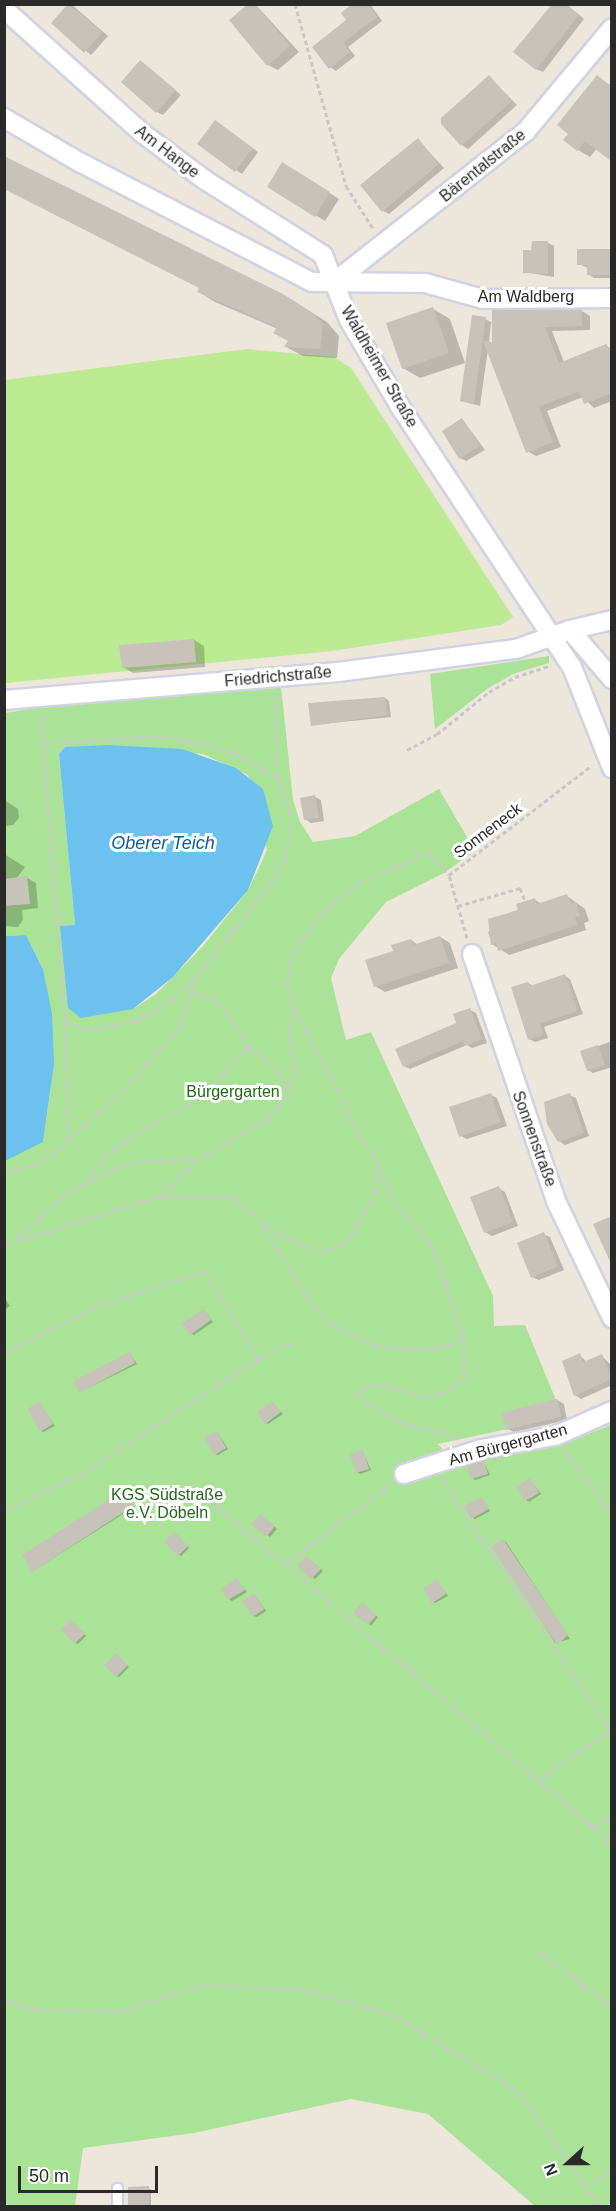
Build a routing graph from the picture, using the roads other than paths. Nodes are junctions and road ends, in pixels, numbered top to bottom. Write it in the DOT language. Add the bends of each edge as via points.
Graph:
graph roads {
  1 [pos="4,9"];
  2 [pos="612,28"];
  3 [pos="4,118"];
  4 [pos="333,282"];
  5 [pos="612,298"];
  6 [pos="612,620"];
  7 [pos="570,630"];
  8 [pos="549,637"];
  9 [pos="612,679"];
  10 [pos="4,700"];
  11 [pos="609,761"];
  12 [pos="472,954"];
  13 [pos="612,1318"];
  14 [pos="612,1411"];
  15 [pos="404,1474"];
  16 [pos="117,2188"];
  17 [pos="117,2206"];
  1 -- 4 [label="street, Am Hange" via="142,133 205,180 323,255"];
  2 -- 4 [label="street, Bärentalstraße" via="526,130"];
  3 -- 4 [label="street" via="81,163 312,282"];
  4 -- 5 [label="street, Am Waldberg" via="425,283 483,299"];
  4 -- 8 [label="street, Waldheimer Straße" via="349,320 399,405"];
  6 -- 7 [label="street, Friedrichstraße"];
  7 -- 8 [label="street, Friedrichstraße"];
  7 -- 9 [label="street"];
  8 -- 10 [label="street, Friedrichstraße" via="516,649 276,677"];
  8 -- 11 [label="street, Waldheimer Straße" via="565,656"];
  12 -- 13 [label="street, Sonnenstraße" via="556,1201"];
  14 -- 15 [label="street, Am Bürgergarten" via="555,1436 482,1449"];
  16 -- 17 [label="lane"];
}
